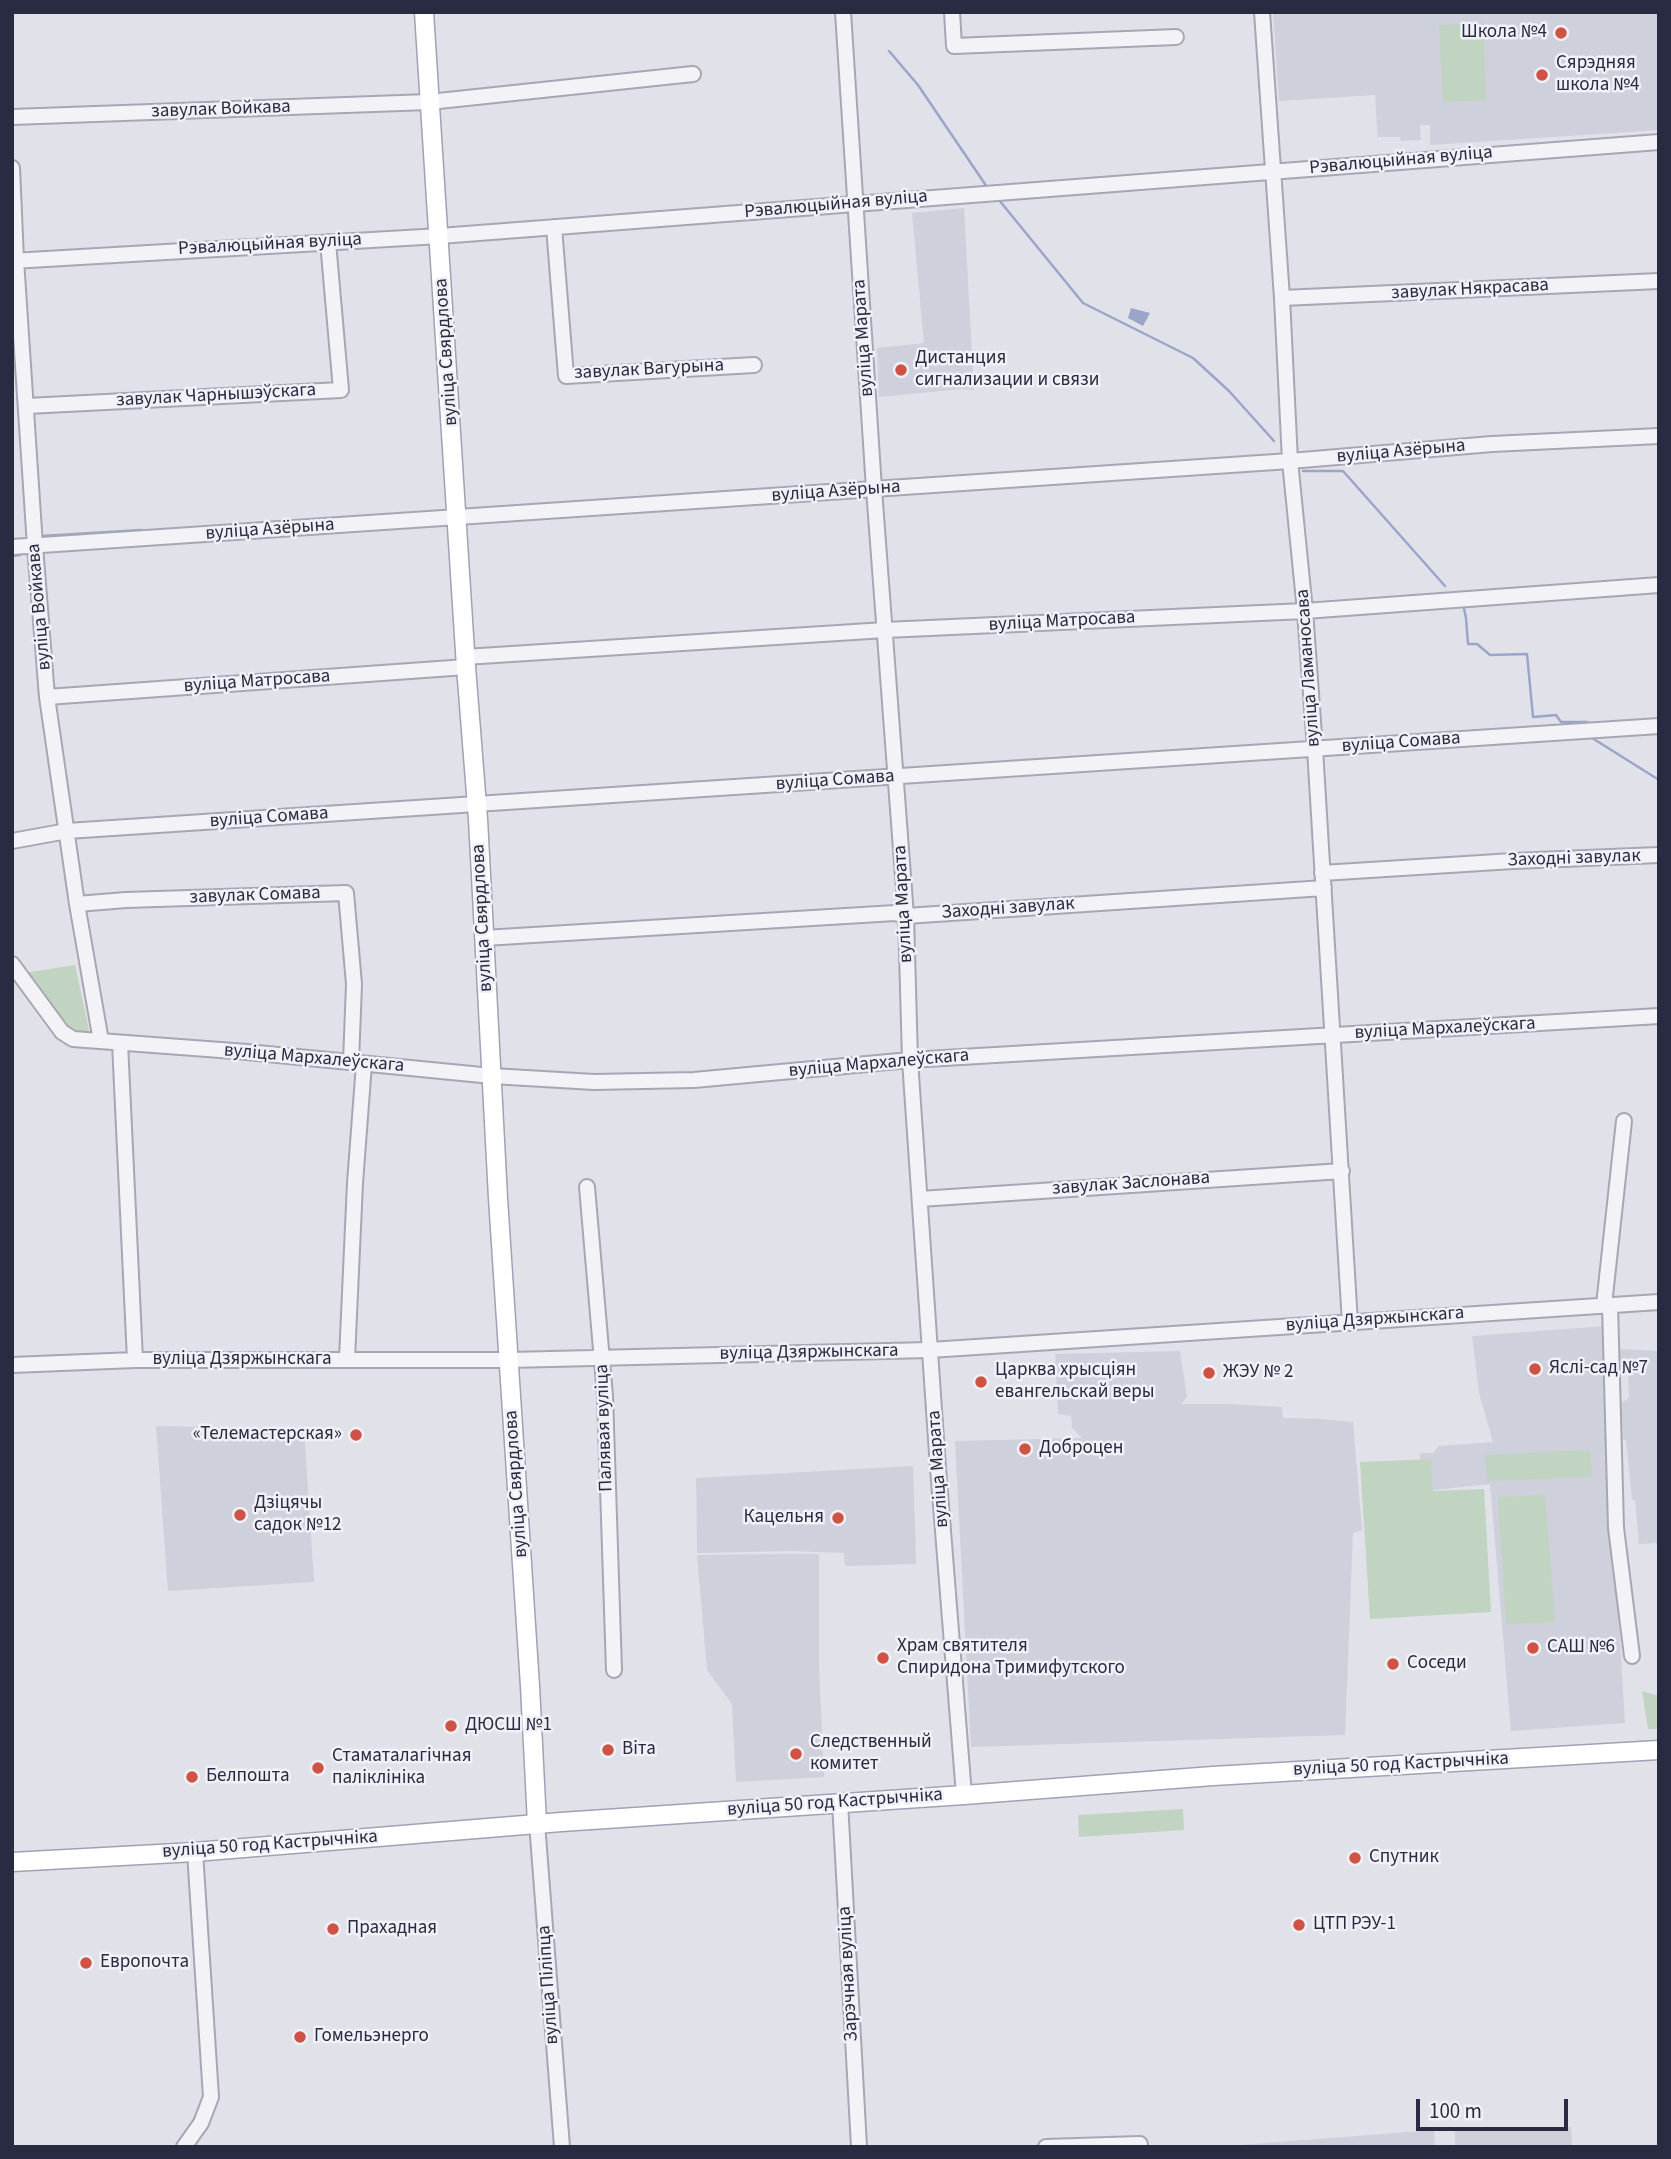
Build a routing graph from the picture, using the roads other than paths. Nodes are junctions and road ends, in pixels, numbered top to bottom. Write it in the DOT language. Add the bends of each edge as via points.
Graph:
graph roads {
  1 [pos="424,12"];
  2 [pos="843,12"];
  3 [pos="952,12"];
  4 [pos="1262,12"];
  5 [pos="1176,37"];
  6 [pos="693,75"];
  7 [pos="429,102"];
  8 [pos="12,117"];
  9 [pos="1659,142"];
  10 [pos="12,169"];
  11 [pos="1272,172"];
  12 [pos="856,204"];
  13 [pos="554,227"];
  14 [pos="440,236"];
  15 [pos="328,242"];
  16 [pos="14,260"];
  17 [pos="1659,281"];
  18 [pos="1282,298"];
  19 [pos="754,365"];
  20 [pos="27,406"];
  21 [pos="1659,436"];
  22 [pos="1290,461"];
  23 [pos="874,489"];
  24 [pos="457,517"];
  25 [pos="35,546"];
  26 [pos="12,547"];
  27 [pos="1659,585"];
  28 [pos="1305,611"];
  29 [pos="885,630"];
  30 [pos="466,662"];
  31 [pos="47,697"];
  32 [pos="1659,726"];
  33 [pos="1315,749"];
  34 [pos="896,778"];
  35 [pos="477,805"];
  36 [pos="67,831"];
  37 [pos="12,841"];
  38 [pos="1659,855"];
  39 [pos="1323,880"];
  40 [pos="77,904"];
  41 [pos="906,916"];
  42 [pos="484,938"];
  43 [pos="12,964"];
  44 [pos="1659,1016"];
  45 [pos="1333,1035"];
  46 [pos="101,1041"];
  47 [pos="120,1043"];
  48 [pos="910,1060"];
  49 [pos="358,1063"];
  50 [pos="492,1076"];
  51 [pos="1624,1121"];
  52 [pos="1342,1171"];
  53 [pos="587,1187"];
  54 [pos="920,1199"];
  55 [pos="1659,1301"];
  56 [pos="1607,1305"];
  57 [pos="1350,1323"];
  58 [pos="930,1350"];
  59 [pos="603,1358"];
  60 [pos="347,1359"];
  61 [pos="135,1360"];
  62 [pos="509,1360"];
  63 [pos="12,1365"];
  64 [pos="1632,1656"];
  65 [pos="614,1670"];
  66 [pos="1659,1750"];
  67 [pos="964,1795"];
  68 [pos="840,1802"];
  69 [pos="537,1824"];
  70 [pos="195,1852"];
  71 [pos="12,1862"];
  72 [pos="1140,2145"];
  73 [pos="184,2147"];
  74 [pos="562,2147"];
  75 [pos="859,2147"];
  76 [pos="1046,2147"];
  1 -- 7 [label="main road, вуліца Свярдлова"];
  2 -- 12 [label="street, вуліца Марата"];
  3 -- 5 [label="street" via="954,46"];
  4 -- 11 [label="street, вуліца Ламаносава"];
  6 -- 7 [label="street, завулак Войкава"];
  7 -- 8 [label="street, завулак Войкава"];
  7 -- 14 [label="main road, вуліца Свярдлова"];
  9 -- 11 [label="street, Рэвалюцыйная вуліца"];
  10 -- 16 [label="street, вуліца Войкава"];
  11 -- 12 [label="street, Рэвалюцыйная вуліца"];
  11 -- 18 [label="street, вуліца Ламаносава"];
  12 -- 13 [label="street, Рэвалюцыйная вуліца"];
  12 -- 23 [label="street, вуліца Марата"];
  13 -- 14 [label="street, Рэвалюцыйная вуліца"];
  13 -- 19 [label="street, завулак Вагурына" via="566,376"];
  14 -- 15 [label="street, Рэвалюцыйная вуліца"];
  14 -- 24 [label="main road, вуліца Свярдлова"];
  15 -- 16 [label="street, Рэвалюцыйная вуліца"];
  15 -- 20 [label="street, завулак Чарнышэўскага" via="341,390"];
  16 -- 20 [label="street, вуліца Войкава"];
  17 -- 18 [label="street, завулак Някрасава"];
  18 -- 22 [label="street, вуліца Ламаносава"];
  20 -- 25 [label="street, вуліца Войкава"];
  21 -- 22 [label="street, вуліца Азёрына"];
  22 -- 23 [label="street, вуліца Азёрына"];
  22 -- 28 [label="street, вуліца Ламаносава"];
  23 -- 24 [label="street, вуліца Азёрына"];
  23 -- 29 [label="street, вуліца Марата"];
  24 -- 25 [label="street, вуліца Азёрына"];
  24 -- 30 [label="main road, вуліца Свярдлова"];
  25 -- 26 [label="street, вуліца Азёрына"];
  25 -- 31 [label="street, вуліца Войкава"];
  27 -- 28 [label="street, вуліца Матросава"];
  28 -- 29 [label="street, вуліца Матросава"];
  28 -- 33 [label="street, вуліца Ламаносава"];
  29 -- 30 [label="street, вуліца Матросава"];
  29 -- 34 [label="street, вуліца Марата"];
  30 -- 31 [label="street, вуліца Матросава"];
  30 -- 35 [label="main road, вуліца Свярдлова"];
  31 -- 36 [label="street, вуліца Войкава"];
  32 -- 33 [label="street, вуліца Сомава"];
  33 -- 34 [label="street, вуліца Сомава"];
  33 -- 39 [label="street, вуліца Ламаносава"];
  34 -- 35 [label="street, вуліца Сомава"];
  34 -- 41 [label="street, вуліца Марата"];
  35 -- 36 [label="street, вуліца Сомава"];
  35 -- 42 [label="main road, вуліца Свярдлова"];
  36 -- 37 [label="street, вуліца Сомава"];
  36 -- 40 [label="street, вуліца Войкава"];
  38 -- 39 [label="street, Заходні завулак" via="1499,862"];
  39 -- 41 [label="street, Заходні завулак"];
  39 -- 45 [label="street, вуліца Ламаносава"];
  40 -- 46 [label="street, вуліца Войкава"];
  40 -- 49 [label="street, завулак Сомава" via="346,893"];
  41 -- 42 [label="street, Заходні завулак" via="895,913"];
  41 -- 48 [label="street, вуліца Марата"];
  42 -- 50 [label="main road, вуліца Свярдлова"];
  43 -- 46 [label="street, вуліца Мархалеўскага" via="67,1036"];
  44 -- 45 [label="street, вуліца Мархалеўскага"];
  45 -- 48 [label="street, вуліца Мархалеўскага"];
  45 -- 52 [label="street, вуліца Ламаносава"];
  46 -- 47 [label="street, вуліца Мархалеўскага"];
  47 -- 49 [label="street, вуліца Мархалеўскага"];
  47 -- 61 [label="street"];
  48 -- 50 [label="street, вуліца Мархалеўскага" via="694,1080 594,1082"];
  48 -- 54 [label="street, вуліца Марата"];
  49 -- 50 [label="street, вуліца Мархалеўскага"];
  49 -- 60 [label="street"];
  50 -- 62 [label="main road, вуліца Свярдлова"];
  51 -- 56 [label="street"];
  52 -- 54 [label="street, завулак Заслонава"];
  52 -- 57 [label="street, вуліца Ламаносава"];
  53 -- 59 [label="street, Палявая вуліца"];
  54 -- 58 [label="street, вуліца Марата"];
  55 -- 56 [label="street, вуліца Дзяржынскага"];
  56 -- 57 [label="street, вуліца Дзяржынскага"];
  56 -- 64 [label="street" via="1616,1528"];
  57 -- 58 [label="street, вуліца Дзяржынскага"];
  58 -- 59 [label="street, вуліца Дзяржынскага"];
  58 -- 67 [label="street, вуліца Марата"];
  59 -- 62 [label="street, вуліца Дзяржынскага"];
  59 -- 65 [label="street, Палявая вуліца"];
  60 -- 61 [label="street, вуліца Дзяржынскага"];
  60 -- 62 [label="street, вуліца Дзяржынскага"];
  61 -- 63 [label="street, вуліца Дзяржынскага"];
  62 -- 69 [label="main road, вуліца Свярдлова"];
  66 -- 67 [label="main road, вуліца 50 год Кастрычніка"];
  67 -- 68 [label="main road, вуліца 50 год Кастрычніка"];
  68 -- 69 [label="main road, вуліца 50 год Кастрычніка"];
  68 -- 75 [label="street, Зарэчная вуліца"];
  69 -- 70 [label="main road, вуліца 50 год Кастрычніка"];
  69 -- 74 [label="street, вуліца Піліпца"];
  70 -- 71 [label="main road, вуліца 50 год Кастрычніка"];
  70 -- 73 [label="street" via="211,2097 201,2123"];
  72 -- 76 [label="street"];
}
